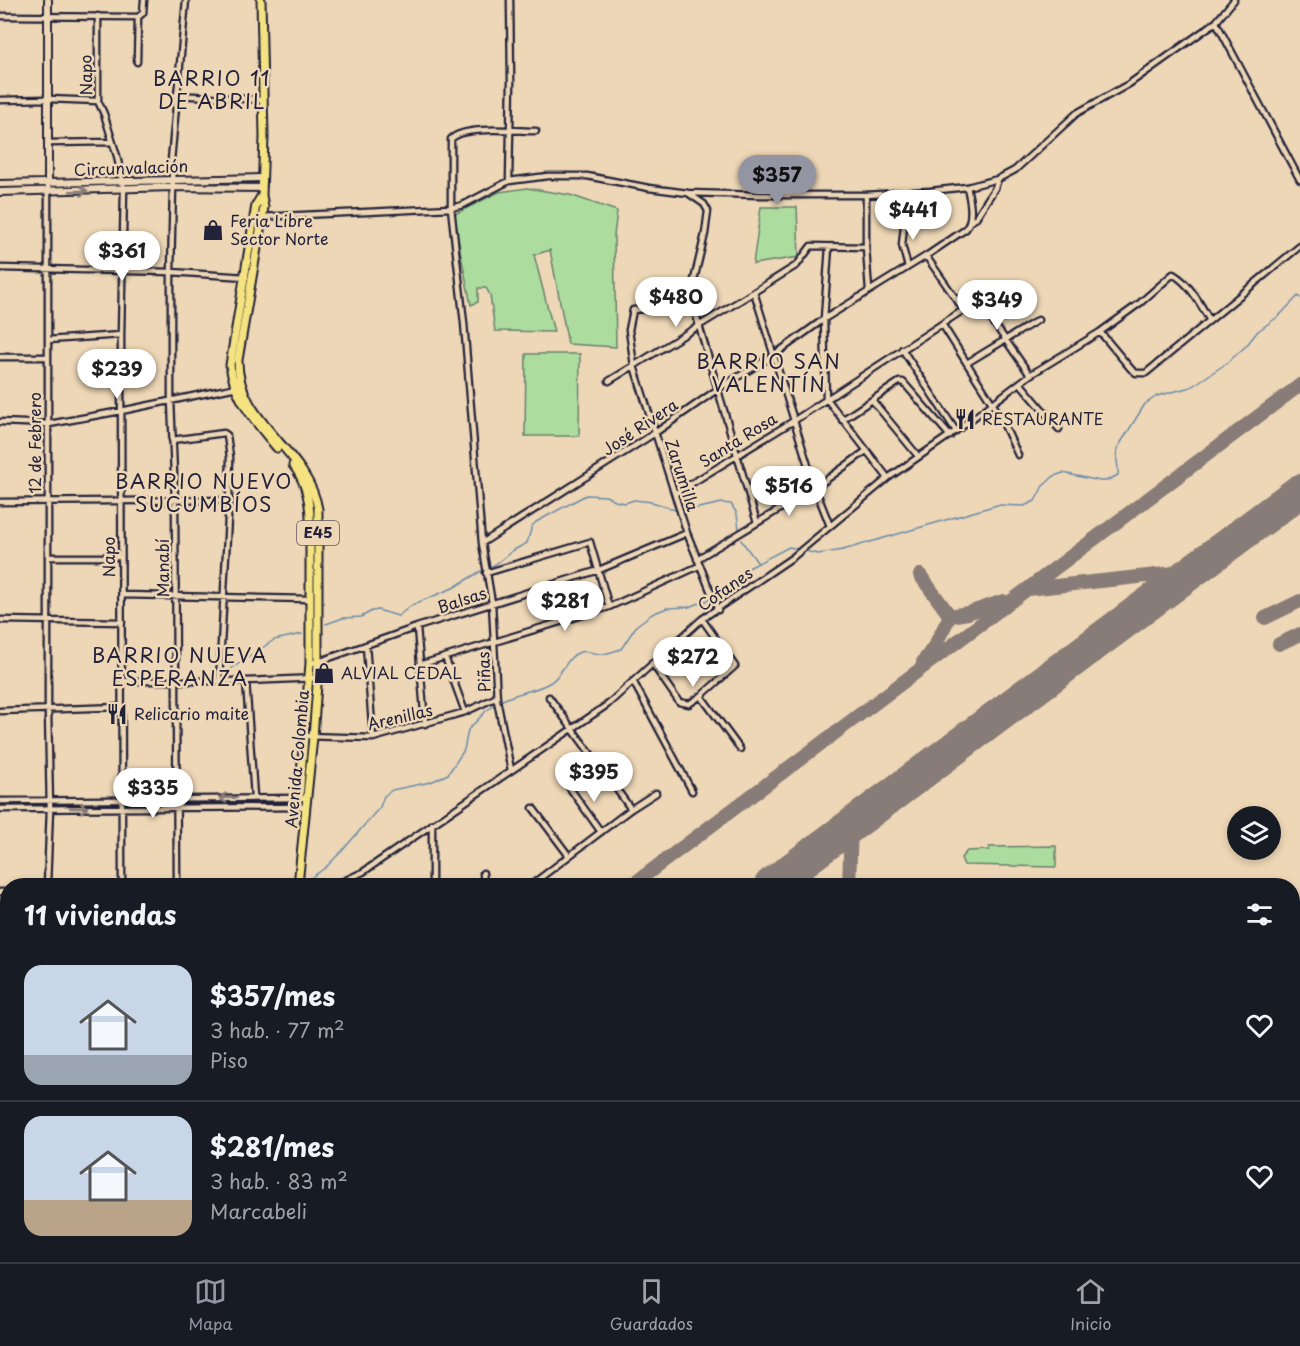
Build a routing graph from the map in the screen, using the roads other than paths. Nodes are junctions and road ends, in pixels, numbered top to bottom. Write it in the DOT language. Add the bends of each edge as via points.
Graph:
graph roads {
  1 [pos="48,0"];
  2 [pos="144,0"];
  3 [pos="186,0"];
  4 [pos="261,0"];
  5 [pos="510,0"];
  6 [pos="1234,0"];
  7 [pos="0,16"];
  8 [pos="48,16"];
  9 [pos="98,16"];
  10 [pos="138,17"];
  11 [pos="1216,22"];
  12 [pos="137,62"];
  13 [pos="176,94"];
  14 [pos="48,99"];
  15 [pos="0,100"];
  16 [pos="263,100"];
  17 [pos="98,101"];
  18 [pos="536,130"];
  19 [pos="510,131"];
  20 [pos="112,142"];
  21 [pos="48,143"];
  22 [pos="263,178"];
  23 [pos="998,179"];
  24 [pos="1300,180"];
  25 [pos="509,181"];
  26 [pos="121,182"];
  27 [pos="48,183"];
  28 [pos="172,183"];
  29 [pos="0,184"];
  30 [pos="966,187"];
  31 [pos="123,190"];
  32 [pos="262,191"];
  33 [pos="0,192"];
  34 [pos="48,192"];
  35 [pos="688,193"];
  36 [pos="866,195"];
  37 [pos="451,208"];
  38 [pos="905,216"];
  39 [pos="254,217"];
  40 [pos="263,217"];
  41 [pos="970,222"];
  42 [pos="1300,246"];
  43 [pos="829,247"];
  44 [pos="866,247"];
  45 [pos="926,256"];
  46 [pos="908,267"];
  47 [pos="0,268"];
  48 [pos="48,270"];
  49 [pos="122,271"];
  50 [pos="171,272"];
  51 [pos="249,277"];
  52 [pos="869,291"];
  53 [pos="754,292"];
  54 [pos="693,305"];
  55 [pos="963,309"];
  56 [pos="824,319"];
  57 [pos="1209,319"];
  58 [pos="1038,320"];
  59 [pos="942,324"];
  60 [pos="699,327"];
  61 [pos="1100,332"];
  62 [pos="121,335"];
  63 [pos="1005,339"];
  64 [pos="48,340"];
  65 [pos="902,349"];
  66 [pos="774,355"];
  67 [pos="0,357"];
  68 [pos="48,357"];
  69 [pos="967,363"];
  70 [pos="634,366"];
  71 [pos="1030,375"];
  72 [pos="609,381"];
  73 [pos="1020,383"];
  74 [pos="238,386"];
  75 [pos="718,389"];
  76 [pos="826,398"];
  77 [pos="171,400"];
  78 [pos="872,400"];
  79 [pos="992,404"];
  80 [pos="121,411"];
  81 [pos="795,420"];
  82 [pos="842,420"];
  83 [pos="0,422"];
  84 [pos="49,424"];
  85 [pos="1059,429"];
  86 [pos="956,431"];
  87 [pos="655,433"];
  88 [pos="950,436"];
  89 [pos="172,440"];
  90 [pos="866,451"];
  91 [pos="1018,455"];
  92 [pos="736,456"];
  93 [pos="918,456"];
  94 [pos="888,478"];
  95 [pos="814,488"];
  96 [pos="676,493"];
  97 [pos="175,500"];
  98 [pos="229,500"];
  99 [pos="49,501"];
  100 [pos="121,501"];
  101 [pos="0,502"];
  102 [pos="757,523"];
  103 [pos="830,526"];
  104 [pos="687,533"];
  105 [pos="482,543"];
  106 [pos="50,557"];
  107 [pos="121,557"];
  108 [pos="697,559"];
  109 [pos="699,566"];
  110 [pos="598,570"];
  111 [pos="486,573"];
  112 [pos="122,595"];
  113 [pos="176,597"];
  114 [pos="224,598"];
  115 [pos="315,600"];
  116 [pos="492,603"];
  117 [pos="609,607"];
  118 [pos="717,609"];
  119 [pos="0,620"];
  120 [pos="49,620"];
  121 [pos="702,620"];
  122 [pos="122,622"];
  123 [pos="417,627"];
  124 [pos="495,643"];
  125 [pos="366,645"];
  126 [pos="446,657"];
  127 [pos="314,663"];
  128 [pos="652,663"];
  129 [pos="419,665"];
  130 [pos="317,678"];
  131 [pos="309,679"];
  132 [pos="175,680"];
  133 [pos="122,681"];
  134 [pos="219,681"];
  135 [pos="246,681"];
  136 [pos="633,681"];
  137 [pos="701,696"];
  138 [pos="497,697"];
  139 [pos="549,697"];
  140 [pos="121,707"];
  141 [pos="0,711"];
  142 [pos="48,711"];
  143 [pos="465,712"];
  144 [pos="425,724"];
  145 [pos="572,729"];
  146 [pos="304,736"];
  147 [pos="313,737"];
  148 [pos="373,738"];
  149 [pos="740,749"];
  150 [pos="511,770"];
  151 [pos="569,787"];
  152 [pos="692,791"];
  153 [pos="656,793"];
  154 [pos="254,797"];
  155 [pos="299,798"];
  156 [pos="308,798"];
  157 [pos="121,799"];
  158 [pos="176,799"];
  159 [pos="50,800"];
  160 [pos="0,801"];
  161 [pos="306,807"];
  162 [pos="50,808"];
  163 [pos="121,808"];
  164 [pos="176,808"];
  165 [pos="533,808"];
  166 [pos="0,809"];
  167 [pos="631,809"];
  168 [pos="432,824"];
  169 [pos="601,832"];
  170 [pos="569,856"];
  171 [pos="483,873"];
  172 [pos="48,878"];
  173 [pos="122,878"];
  174 [pos="177,878"];
  175 [pos="299,878"];
  176 [pos="350,878"];
  177 [pos="432,878"];
  178 [pos="483,878"];
  179 [pos="540,878"];
  1 -- 8 [label="main road, 12 de Febrero"];
  2 -- 10 [label="street" via="143,13"];
  3 -- 13 [label="street, Manabí"];
  4 -- 16 [label="main road, Avenida Colombia / E45"];
  5 -- 19 [label="street"];
  6 -- 11 [label="street"];
  7 -- 8 [label="street"];
  8 -- 9 [label="street"];
  8 -- 14 [label="main road, 12 de Febrero"];
  9 -- 10 [label="street"];
  9 -- 17 [label="street, Napo"];
  10 -- 12 [label="street"];
  11 -- 23 [label="street" via="1129,84 1077,113 1015,170"];
  11 -- 24 [label="street"];
  13 -- 16 [label="street"];
  13 -- 28 [label="street, Manabí"];
  14 -- 15 [label="street"];
  14 -- 17 [label="street"];
  14 -- 21 [label="main road, 12 de Febrero"];
  16 -- 22 [label="main road, Avenida Colombia / E45"];
  17 -- 20 [label="street, Napo"];
  18 -- 19 [label="street"];
  19 -- 25 [label="street"];
  19 -- 37 [label="street, Piñas" via="468,132 451,139"];
  20 -- 21 [label="street"];
  20 -- 26 [label="street, Napo"];
  21 -- 27 [label="main road, 12 de Febrero"];
  22 -- 28 [label="main road, Circunvalación"];
  22 -- 32 [label="main road, Avenida Colombia / E45"];
  23 -- 30 [label="street"];
  23 -- 41 [label="street, José Rivera"];
  25 -- 35 [label="street" via="587,176"];
  25 -- 37 [label="street"];
  26 -- 27 [label="main road, Circunvalación"];
  26 -- 28 [label="main road, Circunvalación"];
  26 -- 31 [label="street, Napo"];
  27 -- 29 [label="main road, Circunvalación"];
  27 -- 34 [label="street, 12 de Febrero"];
  28 -- 31 [label="main road, Circunvalación"];
  28 -- 32 [label="main road, Circunvalación"];
  28 -- 50 [label="street, Manabí"];
  30 -- 36 [label="street"];
  30 -- 41 [label="street"];
  34 -- 31 [label="main road, Circunvalación, one-way"];
  31 -- 49 [label="street, Napo"];
  32 -- 39 [label="main road, Avenida Colombia / E45"];
  32 -- 40 [label="main road, Avenida Colombia / E45"];
  33 -- 34 [label="main road, Circunvalación"];
  34 -- 48 [label="street, 12 de Febrero"];
  35 -- 36 [label="street"];
  35 -- 54 [label="street" via="708,210"];
  36 -- 44 [label="street"];
  37 -- 40 [label="street"];
  37 -- 105 [label="street, Piñas"];
  38 -- 46 [label="street" via="902,245"];
  39 -- 40 [label="street"];
  39 -- 51 [label="main road, Avenida Colombia / E45"];
  40 -- 51 [label="main road, Avenida Colombia / E45"];
  41 -- 45 [label="street, José Rivera" via="966,229"];
  42 -- 57 [label="street"];
  43 -- 44 [label="street"];
  43 -- 53 [label="street" via="811,246 797,265"];
  43 -- 56 [label="street"];
  44 -- 52 [label="street"];
  45 -- 46 [label="street, José Rivera"];
  45 -- 55 [label="street"];
  46 -- 52 [label="street, José Rivera"];
  47 -- 48 [label="street"];
  48 -- 49 [label="street"];
  48 -- 64 [label="street, 12 de Febrero"];
  49 -- 50 [label="street"];
  49 -- 62 [label="street, Napo"];
  50 -- 51 [label="street"];
  50 -- 77 [label="street, Manabí"];
  51 -- 74 [label="main road, Avenida Colombia / E45"];
  52 -- 56 [label="street, José Rivera"];
  53 -- 60 [label="street"];
  53 -- 66 [label="street"];
  54 -- 60 [label="street"];
  54 -- 70 [label="street, Zarumilla" via="633,310 628,330"];
  55 -- 59 [label="street, Santa Rosa"];
  55 -- 63 [label="street" via="981,305"];
  56 -- 66 [label="street, José Rivera"];
  56 -- 76 [label="street"];
  57 -- 61 [label="street" via="1141,375 1131,369"];
  57 -- 61 [label="street, Cofanes" via="1194,293 1173,274"];
  58 -- 63 [label="street"];
  59 -- 65 [label="street, Santa Rosa"];
  59 -- 69 [label="street"];
  60 -- 70 [label="street"];
  60 -- 75 [label="street"];
  61 -- 71 [label="street, Cofanes"];
  62 -- 64 [label="street"];
  62 -- 80 [label="street, Napo"];
  63 -- 69 [label="street"];
  63 -- 71 [label="street"];
  64 -- 68 [label="street, 12 de Febrero"];
  65 -- 76 [label="street, Santa Rosa"];
  65 -- 86 [label="street"];
  66 -- 75 [label="street, José Rivera"];
  66 -- 81 [label="street"];
  67 -- 68 [label="street"];
  68 -- 84 [label="street, 12 de Febrero"];
  69 -- 79 [label="street"];
  70 -- 72 [label="street"];
  70 -- 87 [label="street, Zarumilla"];
  71 -- 73 [label="street, Cofanes"];
  73 -- 79 [label="street, Cofanes"];
  73 -- 85 [label="street"];
  74 -- 77 [label="street"];
  74 -- 115 [label="main road, Avenida Colombia / E45" via="304,472 316,497"];
  75 -- 87 [label="street, José Rivera"];
  75 -- 92 [label="street"];
  76 -- 81 [label="street, Santa Rosa"];
  76 -- 82 [label="street"];
  77 -- 80 [label="street"];
  77 -- 89 [label="street, Manabí"];
  78 -- 82 [label="street"];
  78 -- 88 [label="street" via="903,382"];
  78 -- 93 [label="street"];
  79 -- 86 [label="street, Cofanes"];
  79 -- 91 [label="street"];
  80 -- 84 [label="street"];
  80 -- 100 [label="street, Napo"];
  81 -- 92 [label="street, Santa Rosa"];
  81 -- 95 [label="street"];
  82 -- 90 [label="street"];
  83 -- 84 [label="street"];
  84 -- 99 [label="street, 12 de Febrero"];
  86 -- 88 [label="street, Cofanes"];
  87 -- 96 [label="street, Zarumilla"];
  87 -- 105 [label="street, José Rivera"];
  88 -- 93 [label="street, Cofanes"];
  89 -- 97 [label="street, Manabí"];
  89 -- 98 [label="street" via="227,435"];
  90 -- 94 [label="street"];
  90 -- 95 [label="street"];
  92 -- 96 [label="street, Santa Rosa"];
  92 -- 102 [label="street"];
  93 -- 94 [label="street, Cofanes"];
  94 -- 103 [label="street, Cofanes"];
  95 -- 102 [label="street"];
  95 -- 103 [label="street"];
  96 -- 104 [label="street, Zarumilla"];
  97 -- 98 [label="street"];
  97 -- 100 [label="street"];
  97 -- 113 [label="street, Manabí"];
  98 -- 114 [label="street"];
  99 -- 100 [label="street"];
  99 -- 101 [label="street"];
  99 -- 106 [label="street, 12 de Febrero"];
  100 -- 107 [label="street, Napo"];
  102 -- 108 [label="street"];
  103 -- 118 [label="street, Cofanes" via="793,557"];
  104 -- 108 [label="street, Zarumilla"];
  104 -- 110 [label="street, Balsas"];
  105 -- 111 [label="street, Piñas"];
  106 -- 107 [label="street"];
  106 -- 120 [label="street, 12 de Febrero"];
  107 -- 112 [label="street, Napo"];
  108 -- 109 [label="street, Zarumilla"];
  109 -- 117 [label="street"];
  109 -- 118 [label="street, Zarumilla"];
  110 -- 111 [label="street" via="590,542"];
  110 -- 116 [label="street, Balsas"];
  110 -- 117 [label="street"];
  111 -- 116 [label="street, Piñas"];
  112 -- 113 [label="street"];
  112 -- 122 [label="street, Napo"];
  113 -- 114 [label="street"];
  113 -- 132 [label="street, Manabí"];
  114 -- 115 [label="street"];
  114 -- 134 [label="street"];
  115 -- 127 [label="main road, Avenida Colombia / E45"];
  116 -- 123 [label="street, Balsas"];
  116 -- 124 [label="street, Piñas"];
  117 -- 124 [label="street"];
  118 -- 121 [label="street, Cofanes"];
  119 -- 120 [label="street"];
  120 -- 122 [label="street"];
  120 -- 142 [label="street, 12 de Febrero"];
  121 -- 128 [label="street, Cofanes"];
  121 -- 137 [label="street" via="735,666"];
  122 -- 133 [label="street, Napo"];
  123 -- 125 [label="street, Balsas"];
  123 -- 129 [label="street"];
  124 -- 126 [label="street"];
  124 -- 138 [label="street, Piñas"];
  125 -- 127 [label="street, Balsas"];
  125 -- 148 [label="street"];
  126 -- 129 [label="street"];
  126 -- 143 [label="street"];
  127 -- 130 [label="main road, Avenida Colombia / E45"];
  127 -- 131 [label="main road, Avenida Colombia / E45"];
  128 -- 136 [label="street, Cofanes"];
  128 -- 137 [label="street" via="679,702 690,704"];
  129 -- 144 [label="street"];
  130 -- 131 [label="street"];
  130 -- 147 [label="main road, Avenida Colombia / E45"];
  131 -- 135 [label="street"];
  131 -- 146 [label="main road, Avenida Colombia / E45"];
  132 -- 133 [label="street"];
  132 -- 134 [label="street"];
  132 -- 158 [label="street, Manabí"];
  133 -- 140 [label="street, Napo"];
  134 -- 135 [label="street"];
  135 -- 154 [label="street"];
  136 -- 145 [label="street, Cofanes"];
  136 -- 152 [label="street"];
  137 -- 149 [label="street"];
  138 -- 143 [label="street, Arenillas"];
  138 -- 150 [label="street, Piñas"];
  139 -- 145 [label="street"];
  140 -- 142 [label="street"];
  140 -- 157 [label="street, Napo"];
  141 -- 142 [label="street"];
  142 -- 159 [label="street, 12 de Febrero"];
  143 -- 144 [label="street, Arenillas"];
  144 -- 148 [label="street, Arenillas"];
  145 -- 150 [label="street, Cofanes"];
  145 -- 167 [label="street"];
  146 -- 147 [label="street, Arenillas"];
  146 -- 155 [label="main road, Avenida Colombia / E45"];
  147 -- 148 [label="street, Arenillas"];
  147 -- 156 [label="main road, Avenida Colombia / E45"];
  150 -- 168 [label="street, Cofanes"];
  151 -- 169 [label="street"];
  153 -- 167 [label="street"];
  154 -- 155 [label="street"];
  154 -- 158 [label="street, one-way"];
  155 -- 156 [label="street"];
  156 -- 161 [label="main road, Avenida Colombia / E45"];
  157 -- 158 [label="street"];
  157 -- 159 [label="street"];
  157 -- 163 [label="street, Napo"];
  158 -- 164 [label="street, Manabí"];
  159 -- 160 [label="street"];
  159 -- 162 [label="street, 12 de Febrero"];
  161 -- 164 [label="street"];
  161 -- 175 [label="main road, Avenida Colombia / E45"];
  162 -- 163 [label="street, one-way"];
  162 -- 166 [label="street"];
  162 -- 172 [label="street, 12 de Febrero"];
  163 -- 164 [label="street"];
  163 -- 173 [label="street, Napo"];
  164 -- 174 [label="street, Manabí"];
  165 -- 170 [label="street"];
  167 -- 169 [label="street"];
  168 -- 176 [label="street, Cofanes"];
  168 -- 177 [label="street"];
  169 -- 170 [label="street"];
  170 -- 179 [label="street"];
  171 -- 178 [label="street"];
}
